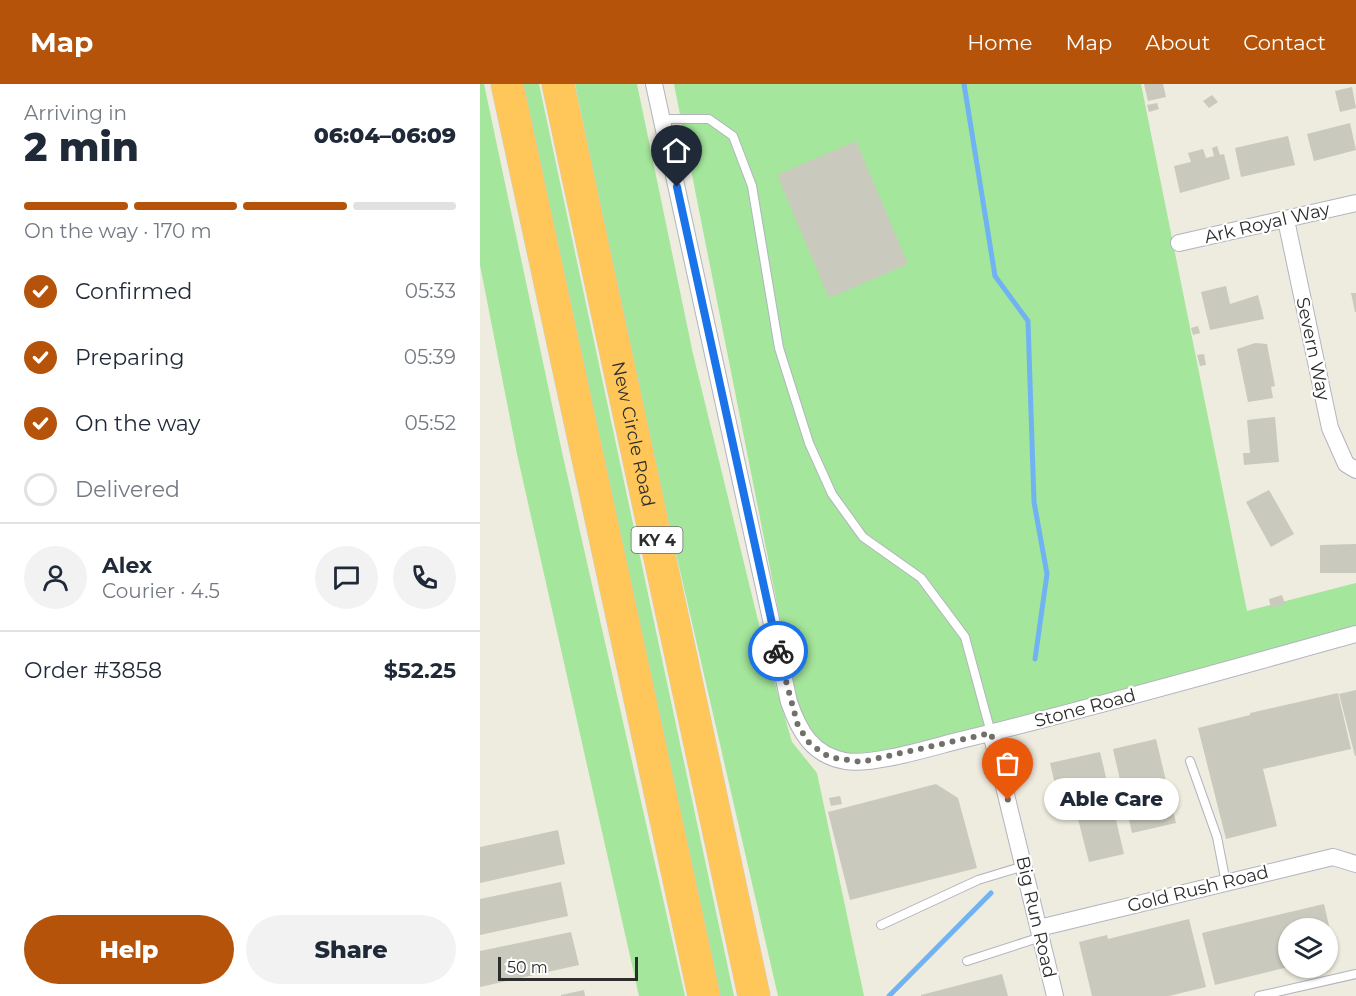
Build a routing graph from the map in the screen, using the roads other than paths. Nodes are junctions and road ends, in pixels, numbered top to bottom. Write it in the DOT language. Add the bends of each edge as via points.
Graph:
graph roads {
  1 [pos="507,84"];
  2 [pos="558,84"];
  3 [pos="654,84"];
  4 [pos="662,120"];
  5 [pos="1356,203"];
  6 [pos="1286,220"];
  7 [pos="1179,243"];
  8 [pos="1356,470"];
  9 [pos="1356,634"];
  10 [pos="991,733"];
  11 [pos="1190,761"];
  12 [pos="1354,859"];
  13 [pos="1024,866"];
  14 [pos="1226,883"];
  15 [pos="881,925"];
  16 [pos="1040,933"];
  17 [pos="967,961"];
  18 [pos="1356,974"];
  19 [pos="704,996"];
  20 [pos="754,996"];
  21 [pos="1055,996"];
  22 [pos="1259,996"];
  1 -- 19 [label="highway, KY 4"];
  2 -- 20 [label="highway, New Circle Road / KY 4"];
  3 -- 4 [label="street, Stone Road"];
  4 -- 10 [label="lane" via="709,118 734,136 752,186 780,348 809,443 832,494 863,537 921,578 965,637"];
  4 -- 10 [label="street, Stone Road" via="780,663 798,726 818,751 829,757 861,762"];
  5 -- 6 [label="street, Ark Royal Way"];
  6 -- 7 [label="street, Ark Royal Way"];
  6 -- 8 [label="street, Severn Way" via="1329,428 1346,464"];
  9 -- 10 [label="street, Stone Road"];
  10 -- 13 [label="street, Big Run Road"];
  11 -- 14 [label="lane" via="1217,837"];
  12 -- 14 [label="street, Gold Rush Road" via="1333,857"];
  13 -- 15 [label="lane" via="978,880"];
  13 -- 16 [label="street, Big Run Road"];
  14 -- 16 [label="street, Gold Rush Road"];
  16 -- 17 [label="lane"];
  16 -- 21 [label="street, Big Run Road"];
  18 -- 22 [label="lane"];
}
